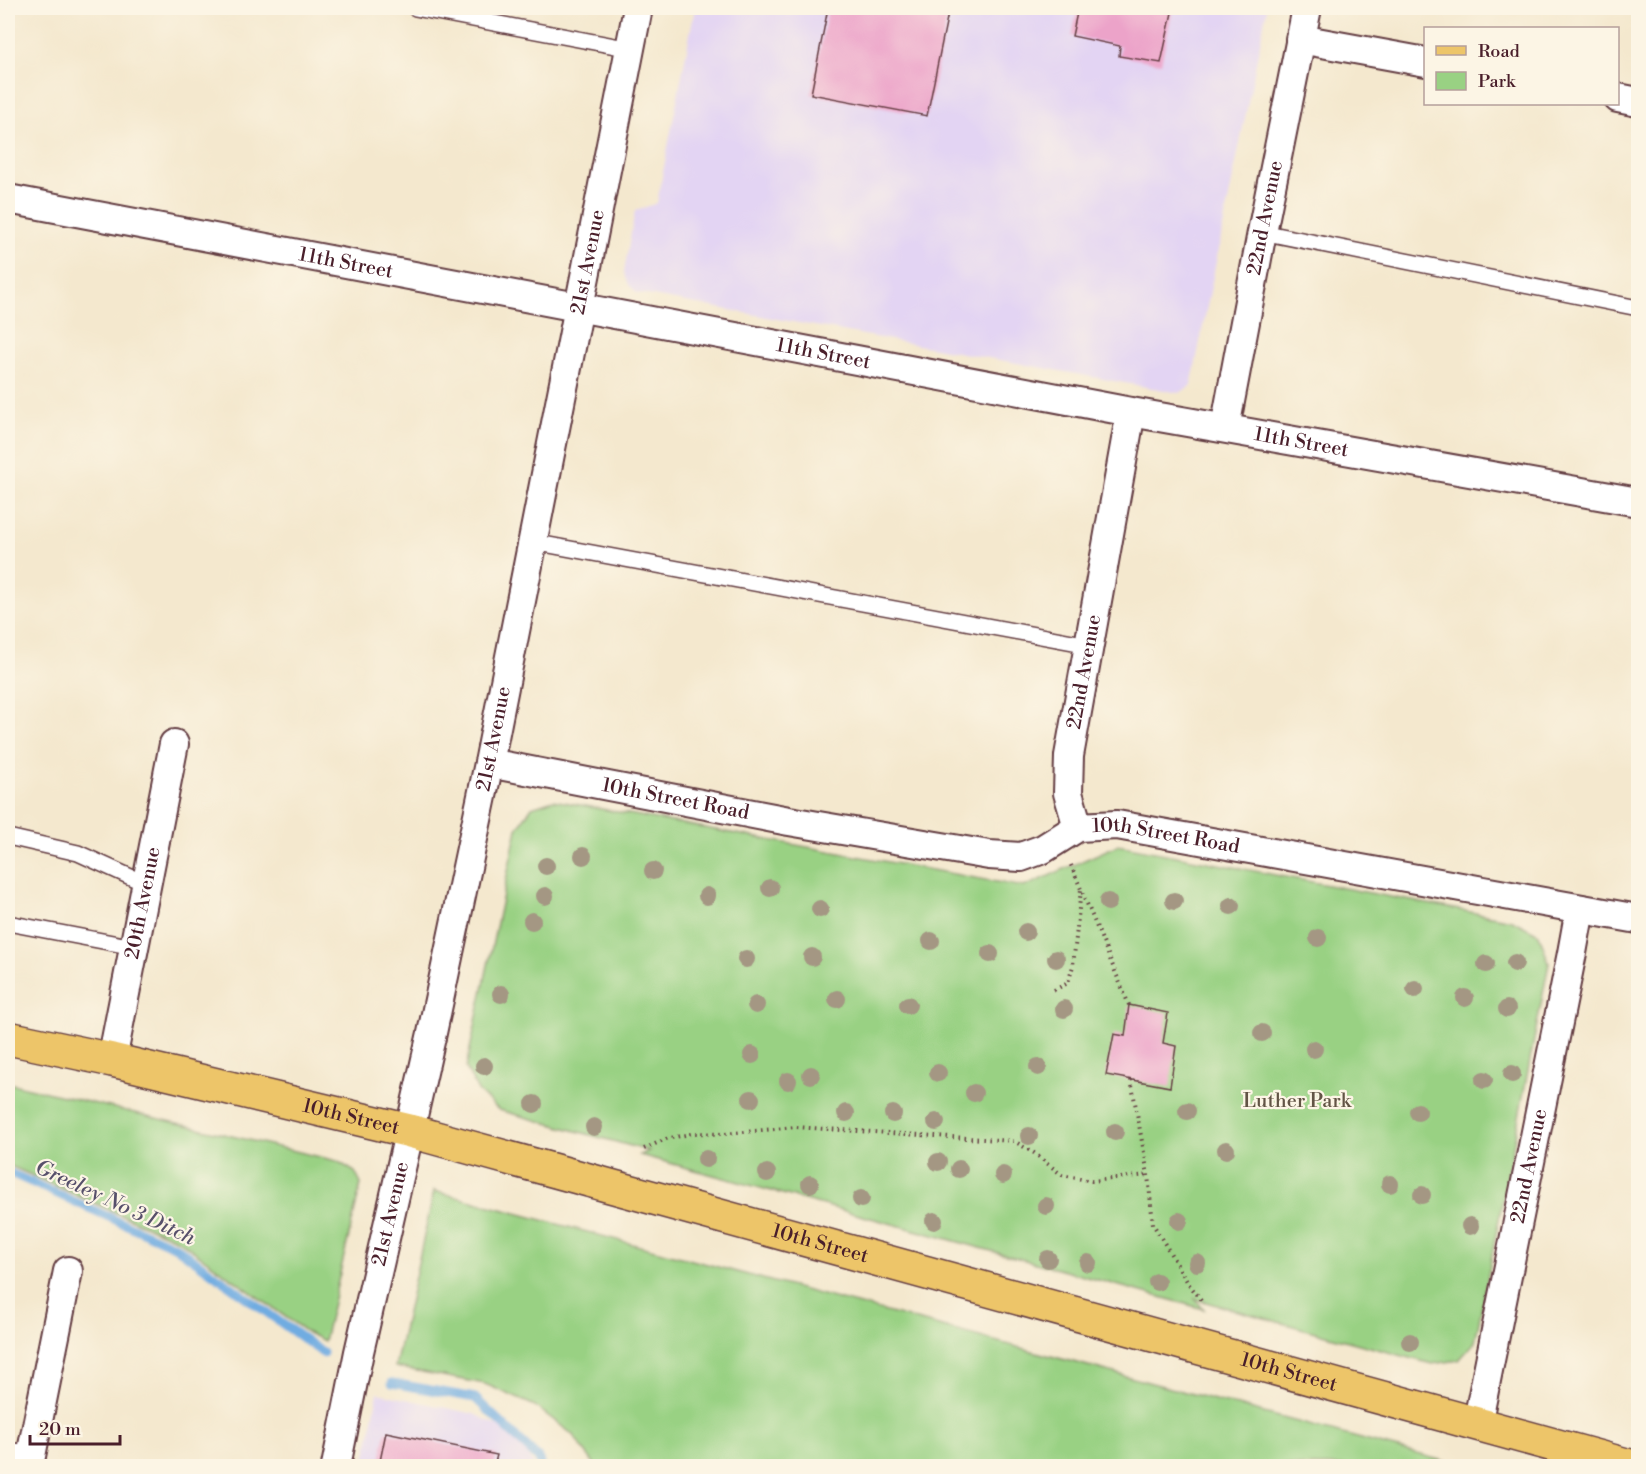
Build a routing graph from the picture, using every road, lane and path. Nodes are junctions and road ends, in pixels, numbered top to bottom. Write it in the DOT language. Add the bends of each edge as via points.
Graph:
graph roads {
  1 [pos="415,8"];
  2 [pos="638,8"];
  3 [pos="1307,8"];
  4 [pos="1300,39"];
  5 [pos="631,49"];
  6 [pos="1424,62"];
  7 [pos="1619,98"];
  8 [pos="1638,102"];
  9 [pos="8,199"];
  10 [pos="1262,232"];
  11 [pos="579,308"];
  12 [pos="1638,308"];
  13 [pos="1131,412"];
  14 [pos="1225,428"];
  15 [pos="1638,502"];
  16 [pos="533,542"];
  17 [pos="1089,645"];
  18 [pos="174,744"];
  19 [pos="489,763"];
  20 [pos="1078,827"];
  21 [pos="8,837"];
  22 [pos="1071,865"];
  23 [pos="146,884"];
  24 [pos="1081,888"];
  25 [pos="1580,909"];
  26 [pos="1638,919"];
  27 [pos="8,923"];
  28 [pos="134,947"];
  29 [pos="1054,990"];
  30 [pos="1129,1005"];
  31 [pos="8,1038"];
  32 [pos="112,1060"];
  33 [pos="1131,1080"];
  34 [pos="410,1131"];
  35 [pos="644,1149"];
  36 [pos="1148,1175"];
  37 [pos="68,1271"];
  38 [pos="1202,1301"];
  39 [pos="1477,1425"];
  40 [pos="23,1457"];
  41 [pos="336,1467"];
  42 [pos="1630,1467"];
  1 -- 5 [label="lane"];
  2 -- 5 [label="street, 21st Avenue"];
  3 -- 4 [label="street, 22nd Avenue"];
  4 -- 6 [label="street"];
  4 -- 10 [label="street, 22nd Avenue"];
  5 -- 11 [label="street, 21st Avenue"];
  7 -- 8 [label="street"];
  9 -- 11 [label="street, 11th Street"];
  10 -- 12 [label="lane"];
  10 -- 14 [label="street, 22nd Avenue"];
  11 -- 13 [label="street, 11th Street"];
  11 -- 16 [label="street, 21st Avenue"];
  13 -- 14 [label="street, 11th Street"];
  13 -- 17 [label="street, 22nd Avenue"];
  14 -- 15 [label="street, 11th Street"];
  16 -- 17 [label="lane"];
  16 -- 19 [label="street, 21st Avenue"];
  17 -- 20 [label="street, 22nd Avenue" via="1069,756 1068,793"];
  18 -- 23 [label="street, 20th Avenue"];
  19 -- 20 [label="street, 10th Street Road" via="989,855 1021,857 1043,849"];
  19 -- 34 [label="street, 21st Avenue"];
  20 -- 25 [label="street, 10th Street Road" via="1117,825"];
  21 -- 23 [label="lane" via="78,853"];
  22 -- 24 [label="path"];
  23 -- 28 [label="street, 20th Avenue"];
  24 -- 29 [label="path" via="1073,966 1068,982"];
  24 -- 30 [label="path"];
  25 -- 26 [label="street, 10th Street Road"];
  25 -- 39 [label="street, 22nd Avenue"];
  27 -- 28 [label="lane"];
  28 -- 32 [label="street, 20th Avenue"];
  31 -- 32 [label="main road, 10th Street"];
  32 -- 34 [label="main road, 10th Street"];
  33 -- 36 [label="path"];
  34 -- 39 [label="main road, 10th Street"];
  34 -- 41 [label="street, 21st Avenue"];
  35 -- 36 [label="path" via="695,1133 795,1127 1014,1141 1062,1175 1092,1181"];
  36 -- 38 [label="path" via="1153,1224"];
  37 -- 40 [label="street"];
  39 -- 42 [label="main road, 10th Street"];
}
